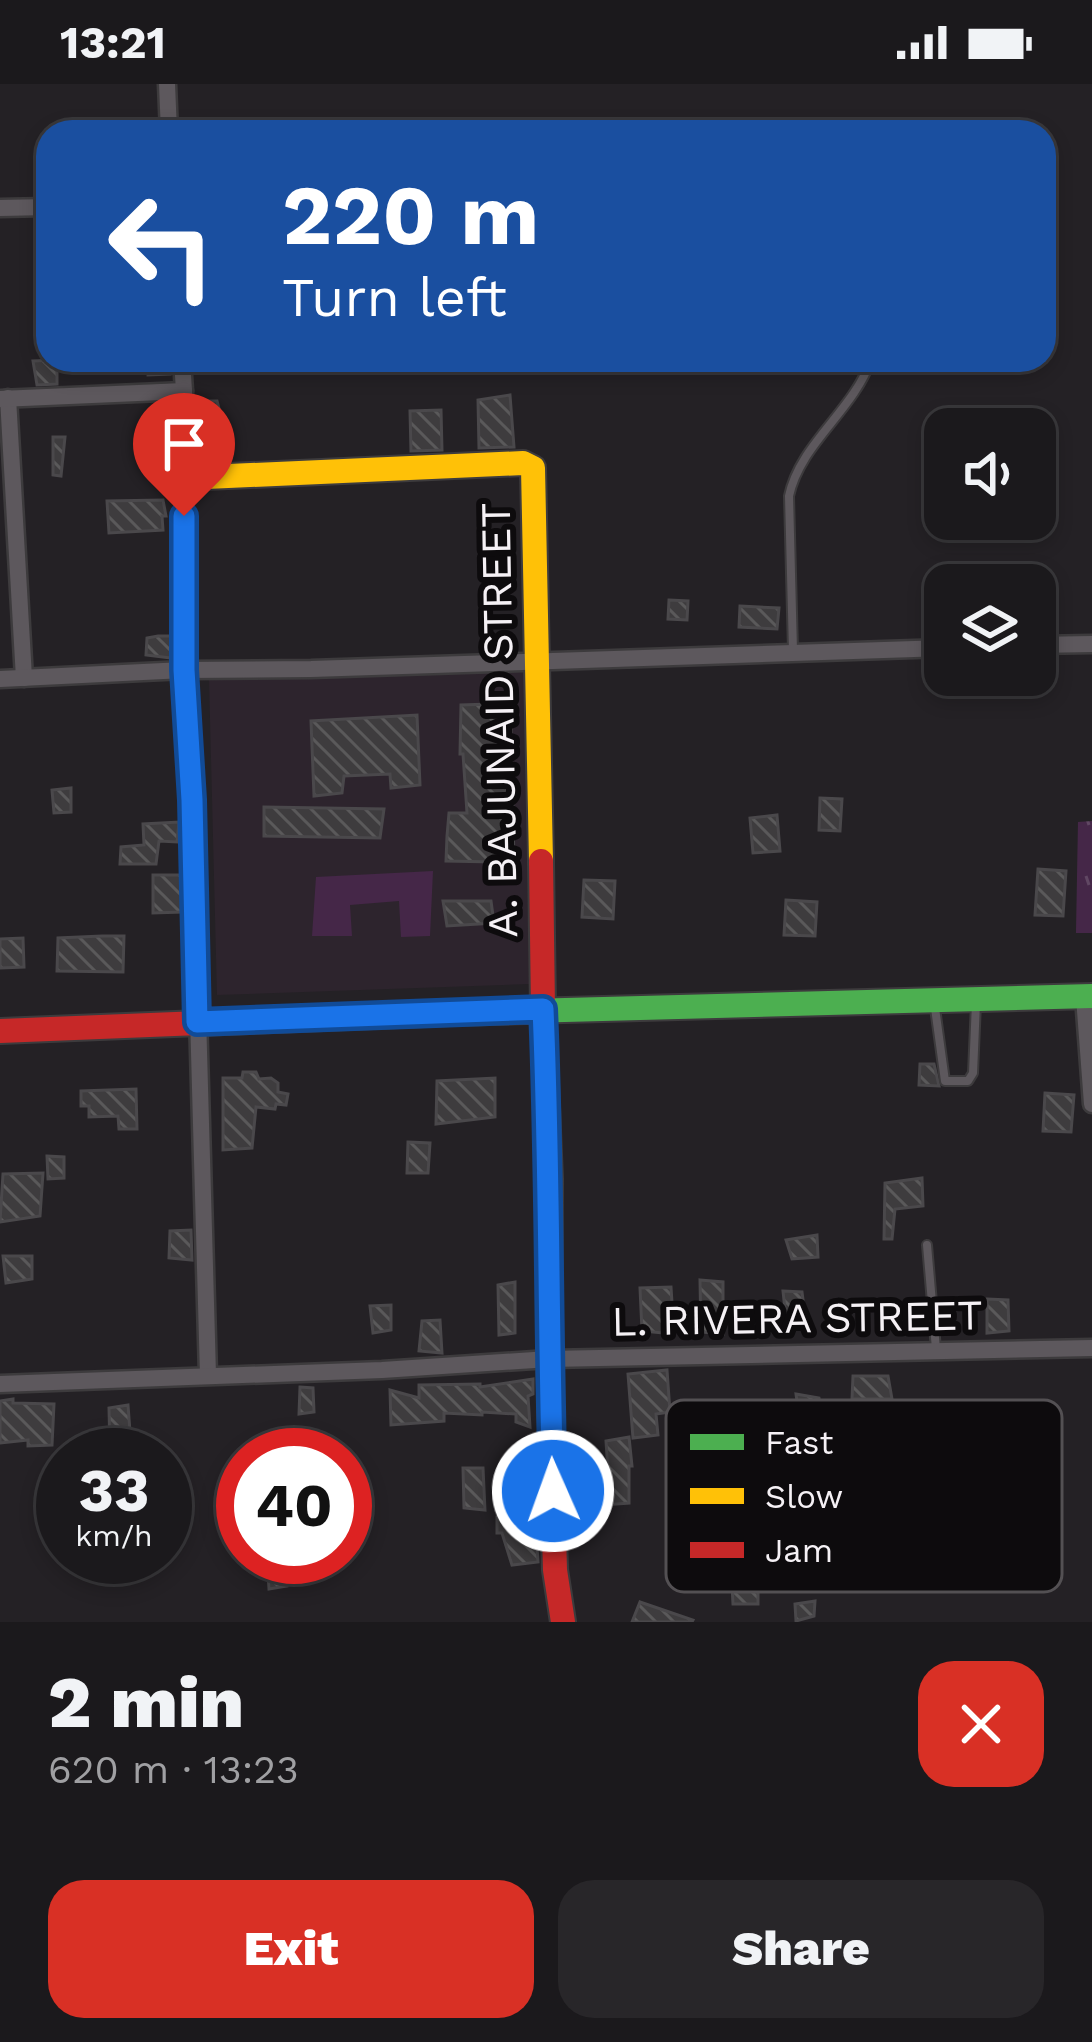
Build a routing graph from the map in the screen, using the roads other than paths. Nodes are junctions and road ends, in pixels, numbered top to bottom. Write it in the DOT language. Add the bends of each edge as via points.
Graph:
graph roads {
  1 [pos="167,84"];
  2 [pos="168,120"];
  3 [pos="36,207"];
  4 [pos="0,208"];
  5 [pos="183,372"];
  6 [pos="865,372"];
  7 [pos="184,392"];
  8 [pos="4,399"];
  9 [pos="184,478"];
  10 [pos="1092,644"];
  11 [pos="1056,645"];
  12 [pos="924,649"];
  13 [pos="793,652"];
  14 [pos="538,660"];
  15 [pos="184,670"];
  16 [pos="24,678"];
  17 [pos="0,679"];
  18 [pos="1088,996"];
  19 [pos="977,1000"];
  20 [pos="934,1001"];
  21 [pos="543,1009"];
  22 [pos="197,1022"];
  23 [pos="0,1031"];
  24 [pos="1092,1104"];
  25 [pos="927,1245"];
  26 [pos="1092,1348"];
  27 [pos="936,1351"];
  28 [pos="549,1359"];
  29 [pos="208,1375"];
  30 [pos="0,1384"];
  31 [pos="562,1622"];
  1 -- 2 [label="street"];
  3 -- 4 [label="street"];
  5 -- 7 [label="street"];
  6 -- 13 [label="lane" via="794,472"];
  7 -- 8 [label="street"];
  7 -- 9 [label="street"];
  8 -- 16 [label="street"];
  9 -- 14 [label="main road, A. BAJUNAID STREET" via="531,465"];
  9 -- 15 [label="street"];
  10 -- 11 [label="street"];
  12 -- 13 [label="street"];
  13 -- 14 [label="street"];
  14 -- 15 [label="street"];
  14 -- 21 [label="main road, A. BAJUNAID STREET"];
  15 -- 16 [label="street"];
  15 -- 22 [label="street"];
  16 -- 17 [label="street"];
  18 -- 19 [label="main road"];
  18 -- 24 [label="street"];
  19 -- 20 [label="main road"];
  19 -- 20 [label="lane" via="971,1078 947,1082"];
  20 -- 21 [label="main road"];
  21 -- 22 [label="main road"];
  21 -- 28 [label="main road, A. BAJUNAID STREET"];
  22 -- 23 [label="main road"];
  22 -- 29 [label="street"];
  25 -- 27 [label="lane"];
  26 -- 27 [label="street, L. RIVERA STREET"];
  27 -- 28 [label="street, L. RIVERA STREET"];
  28 -- 29 [label="street, L. RIVERA STREET"];
  28 -- 31 [label="main road, A. BAJUNAID STREET"];
  29 -- 30 [label="street, L. RIVERA STREET"];
}
